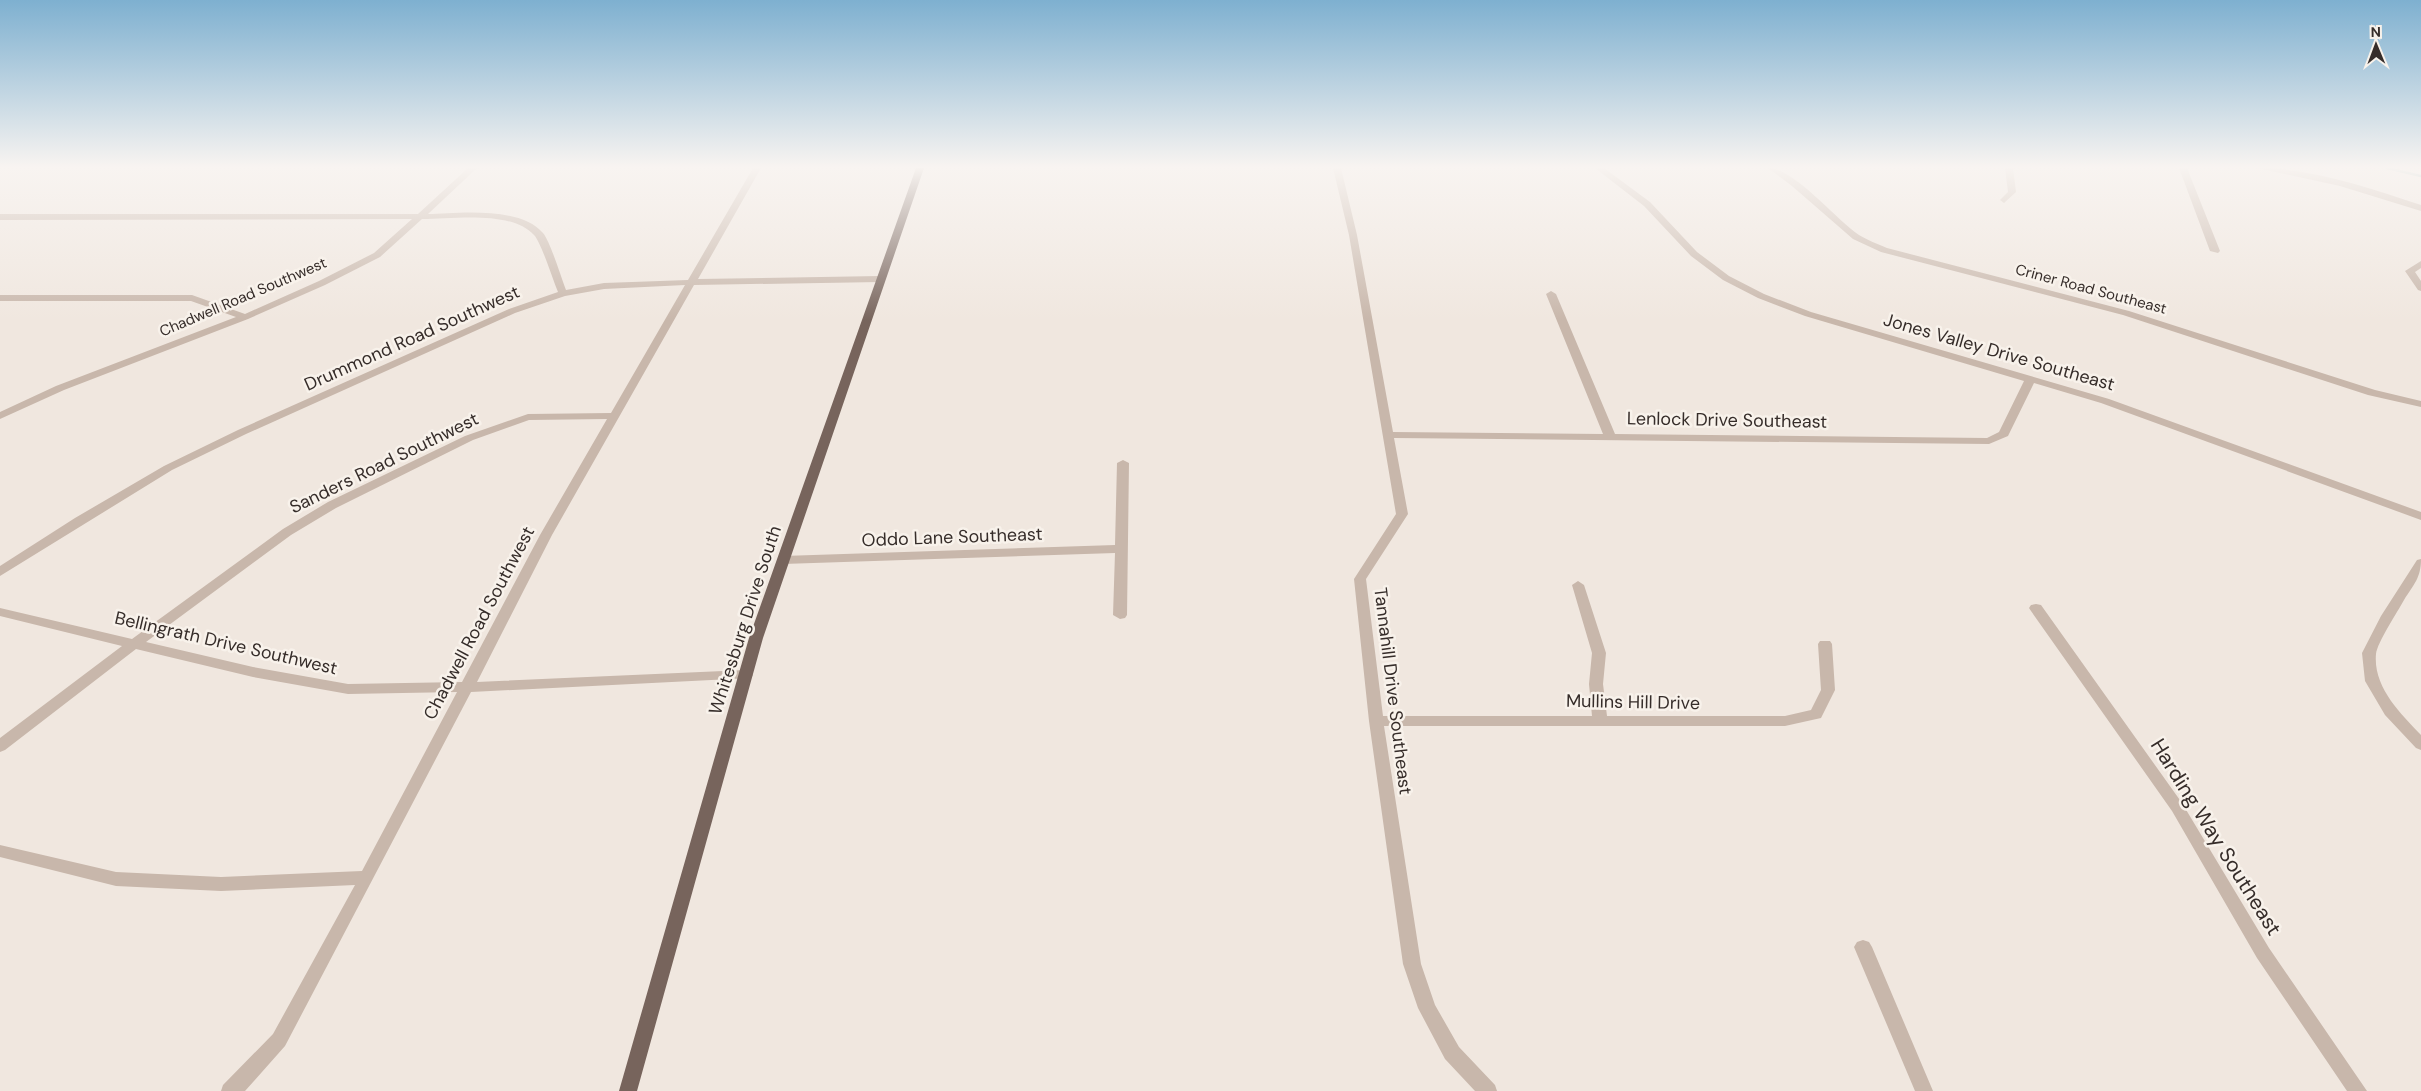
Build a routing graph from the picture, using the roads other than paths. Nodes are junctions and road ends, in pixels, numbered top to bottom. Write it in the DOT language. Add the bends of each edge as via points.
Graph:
graph roads {
  1 [pos="419,219"];
  2 [pos="508,219"];
  3 [pos="727,219"];
  4 [pos="902,219"];
  5 [pos="1349,219"];
  6 [pos="1661,219"];
  7 [pos="1835,219"];
  8 [pos="2203,219"];
  9 [pos="2215,251"];
  10 [pos="2421,264"];
  11 [pos="880,279"];
  12 [pos="690,283"];
  13 [pos="2421,288"];
  14 [pos="563,293"];
  15 [pos="1551,294"];
  16 [pos="0,298"];
  17 [pos="245,317"];
  18 [pos="2030,380"];
  19 [pos="2421,404"];
  20 [pos="0,416"];
  21 [pos="614,416"];
  22 [pos="1388,435"];
  23 [pos="1610,436"];
  24 [pos="1123,463"];
  25 [pos="2421,516"];
  26 [pos="1122,549"];
  27 [pos="783,560"];
  28 [pos="2421,563"];
  29 [pos="0,572"];
  30 [pos="1578,585"];
  31 [pos="2036,608"];
  32 [pos="0,612"];
  33 [pos="1120,615"];
  34 [pos="136,643"];
  35 [pos="1825,644"];
  36 [pos="746,675"];
  37 [pos="467,687"];
  38 [pos="1600,720"];
  39 [pos="1376,721"];
  40 [pos="2421,744"];
  41 [pos="0,746"];
  42 [pos="0,851"];
  43 [pos="367,878"];
  44 [pos="1863,947"];
  45 [pos="230,1091"];
  46 [pos="628,1091"];
  47 [pos="1488,1091"];
  48 [pos="1924,1091"];
  49 [pos="2358,1091"];
  1 -- 17 [label="street, Chadwell Road Southwest" via="377,255"];
  2 -- 14 [label="street" via="539,234"];
  3 -- 12 [label="street, Chadwell Road Southwest"];
  4 -- 11 [label="main road, Whitesburg Drive South"];
  5 -- 22 [label="street, Tannahill Drive Southeast"];
  6 -- 18 [label="street, Jones Valley Drive Southeast" via="1694,254 1726,278 1760,296 1808,314"];
  7 -- 19 [label="street, Criner Road Southeast" via="1856,237 1884,250 2126,313 2372,393"];
  8 -- 9 [label="street"];
  10 -- 13 [label="street" via="2410,271"];
  11 -- 12 [label="street, Drummond Road Southwest"];
  11 -- 27 [label="main road, Whitesburg Drive South"];
  12 -- 14 [label="street, Drummond Road Southwest" via="604,286"];
  12 -- 21 [label="street, Chadwell Road Southwest"];
  14 -- 29 [label="street, Drummond Road Southwest" via="512,310 168,468"];
  15 -- 23 [label="street"];
  16 -- 17 [label="street" via="192,298"];
  17 -- 20 [label="street, Chadwell Road Southwest" via="60,388"];
  18 -- 23 [label="street, Lenlock Drive Southeast" via="2004,434 1989,441"];
  18 -- 25 [label="street, Jones Valley Drive Southeast" via="2114,405"];
  21 -- 34 [label="street, Sanders Road Southwest" via="528,417 469,438 332,505 286,532"];
  21 -- 37 [label="street, Chadwell Road Southwest" via="546,536"];
  22 -- 23 [label="street, Lenlock Drive Southeast"];
  22 -- 39 [label="street, Tannahill Drive Southeast" via="1402,514 1360,579"];
  24 -- 26 [label="street"];
  26 -- 27 [label="street, Oddo Lane Southeast"];
  26 -- 33 [label="street"];
  27 -- 36 [label="main road, Whitesburg Drive South"];
  28 -- 40 [label="street" via="2369,653 2372,681 2390,711"];
  30 -- 38 [label="street" via="1600,653 1596,684"];
  31 -- 49 [label="street, Harding Way Southeast" via="2177,806 2263,953"];
  32 -- 34 [label="street, Bellingrath Drive Southwest"];
  34 -- 37 [label="street, Bellingrath Drive Southwest" via="253,672 348,689"];
  34 -- 41 [label="street, Sanders Road Southwest"];
  35 -- 38 [label="street, Mullins Hill Drive" via="1828,690 1816,714 1775,721"];
  36 -- 37 [label="street, Bellingrath Drive Southwest"];
  36 -- 46 [label="main road, Whitesburg Drive South"];
  37 -- 43 [label="street, Chadwell Road Southwest"];
  38 -- 39 [label="street, Mullins Hill Drive"];
  39 -- 47 [label="street, Tannahill Drive Southeast" via="1412,964 1427,1008 1452,1053"];
  42 -- 43 [label="street" via="116,880 221,884"];
  43 -- 45 [label="street, Chadwell Road Southwest" via="279,1040"];
  44 -- 48 [label="street"];
}
